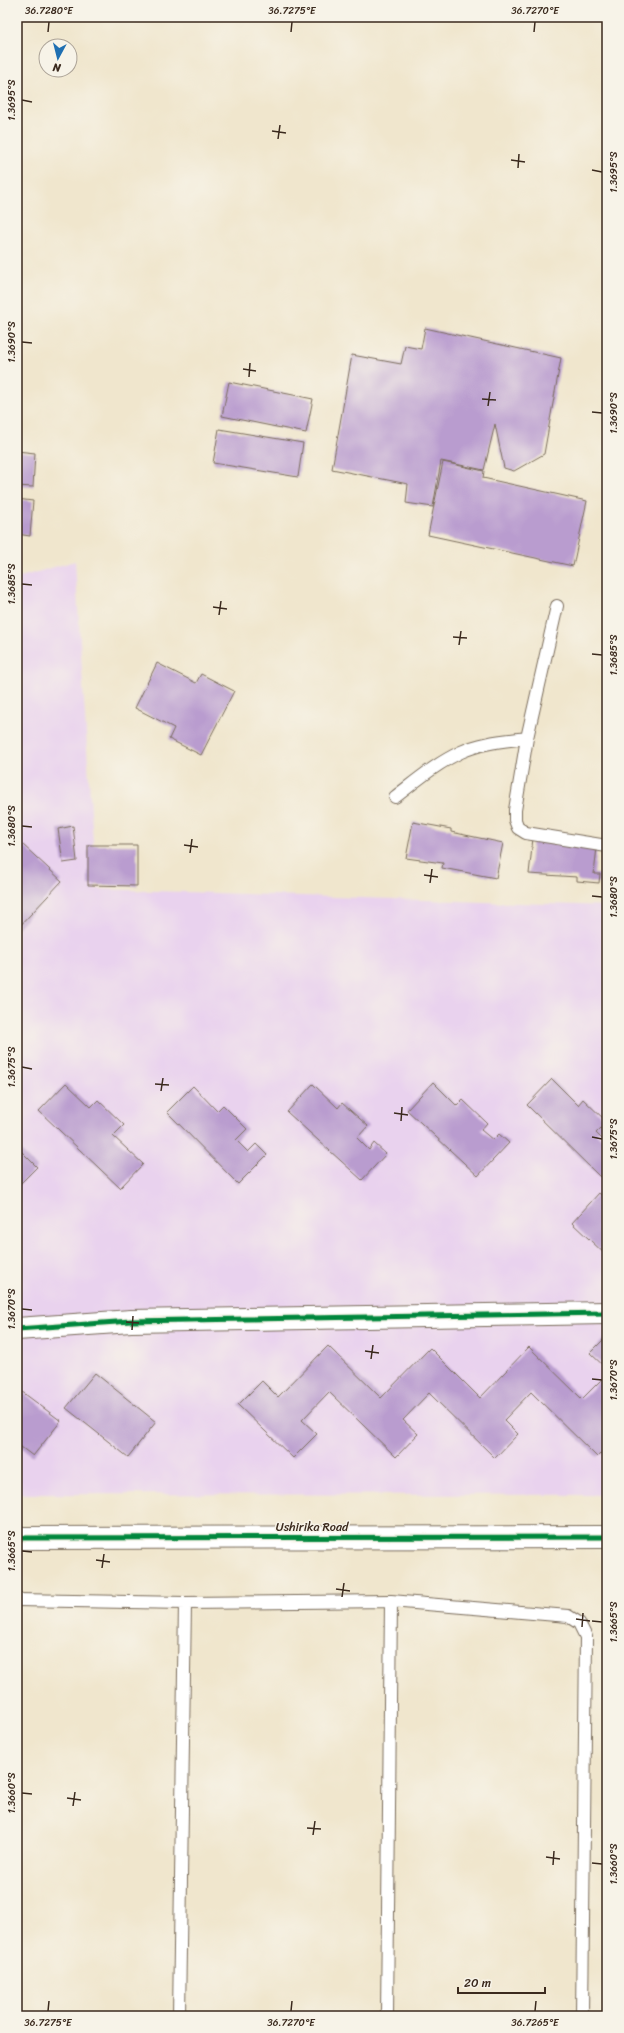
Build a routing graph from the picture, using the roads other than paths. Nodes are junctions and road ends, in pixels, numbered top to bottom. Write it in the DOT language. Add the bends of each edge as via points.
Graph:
graph roads {
  1 [pos="557,606"];
  2 [pos="527,738"];
  3 [pos="395,797"];
  4 [pos="607,846"];
  5 [pos="607,1313"];
  6 [pos="17,1329"];
  7 [pos="607,1537"];
  8 [pos="17,1538"];
  9 [pos="17,1600"];
  10 [pos="391,1602"];
  11 [pos="185,1603"];
  12 [pos="179,2016"];
  13 [pos="387,2016"];
  14 [pos="582,2016"];
  1 -- 2 [label="lane"];
  2 -- 3 [label="lane" via="491,742 462,752 438,765"];
  2 -- 4 [label="lane" via="515,810 518,828 526,833"];
  5 -- 6 [label="street" via="131,1322"];
  7 -- 8 [label="street, Ushirika Road"];
  9 -- 11 [label="lane"];
  10 -- 11 [label="lane"];
  10 -- 13 [label="lane"];
  10 -- 14 [label="lane" via="568,1616 579,1623 586,1637"];
  11 -- 12 [label="lane"];
}
